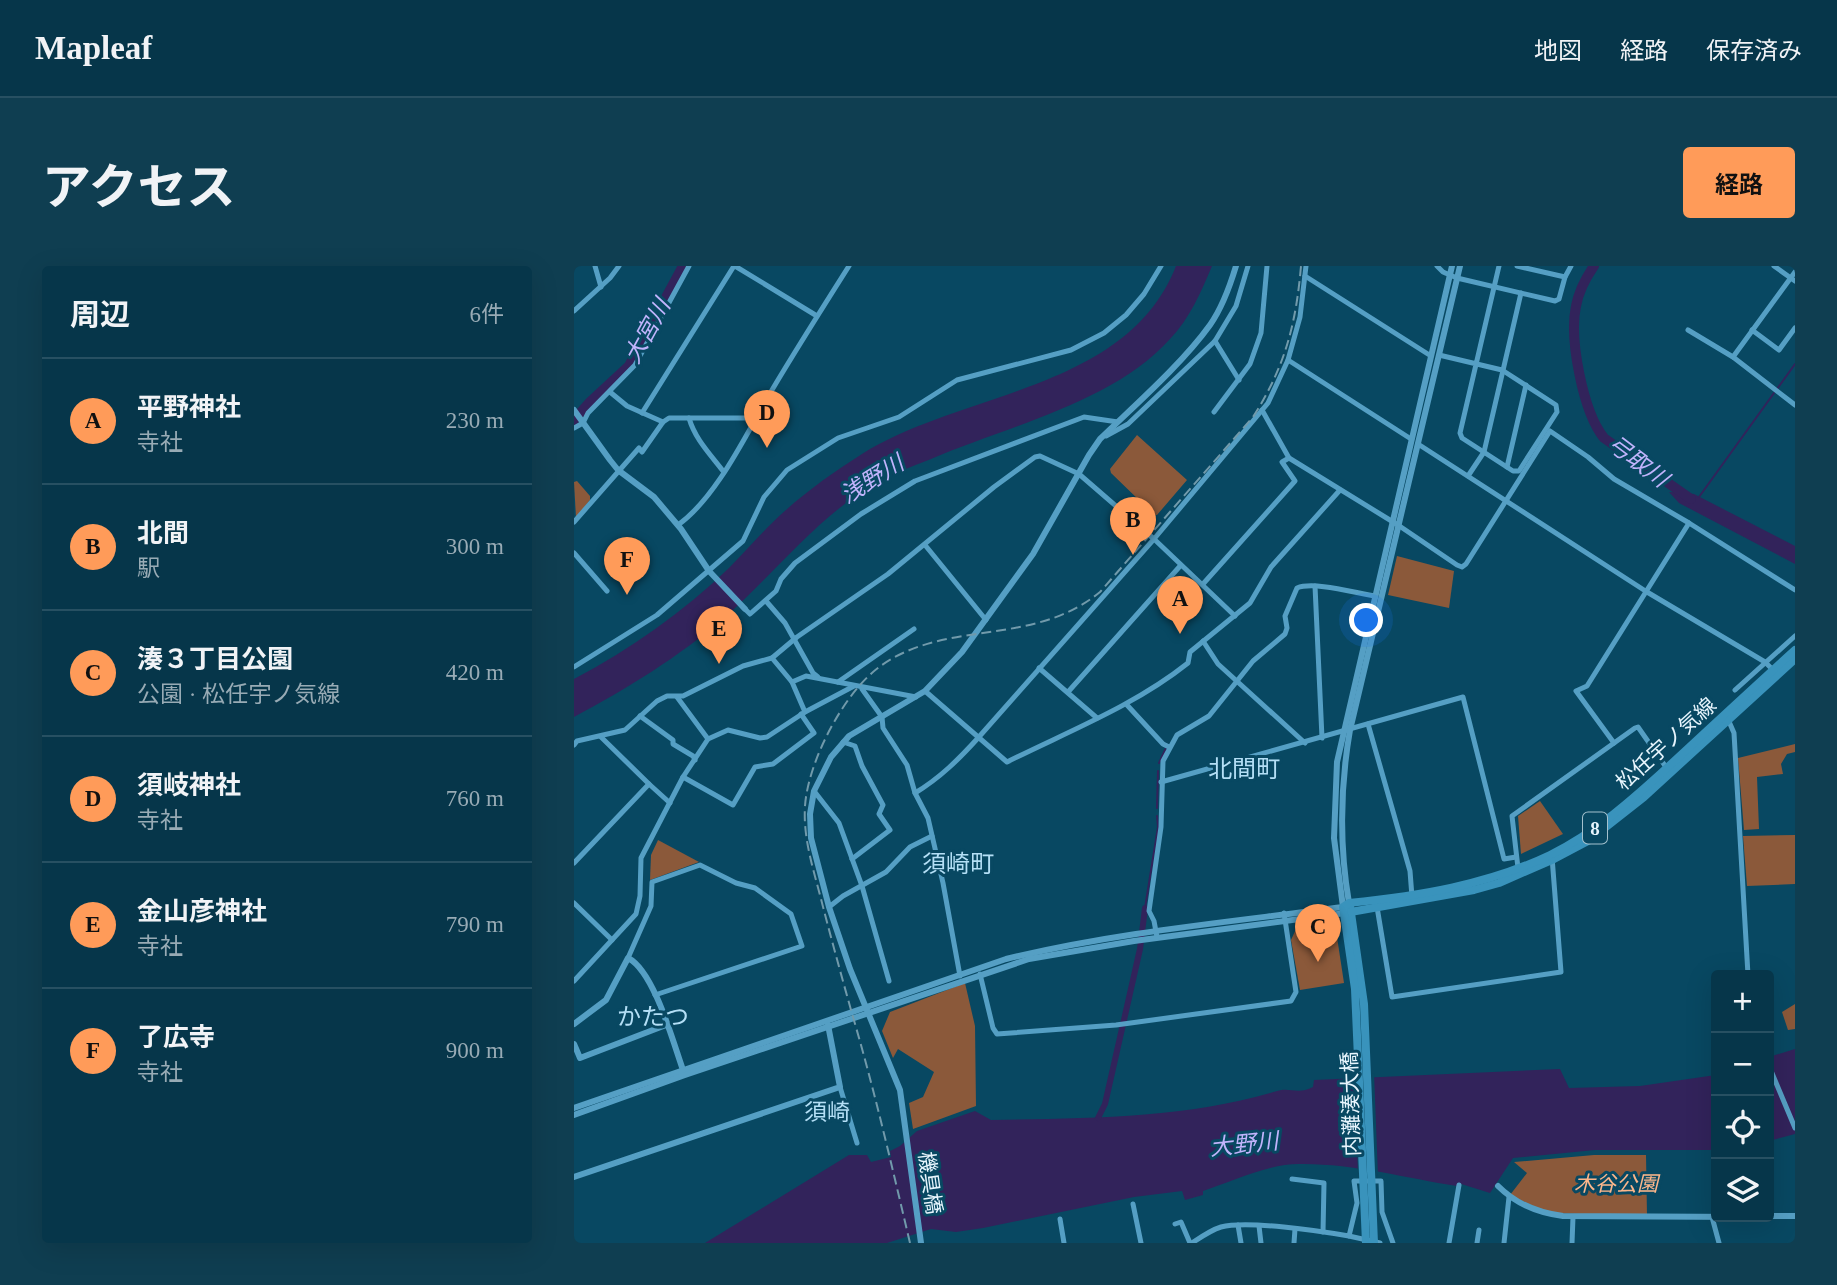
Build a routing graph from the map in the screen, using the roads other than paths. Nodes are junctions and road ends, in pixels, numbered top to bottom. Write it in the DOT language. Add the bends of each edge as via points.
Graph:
graph roads {
  1 [pos="595,266"];
  2 [pos="619,266"];
  3 [pos="689,266"];
  4 [pos="734,266"];
  5 [pos="849,266"];
  6 [pos="1161,266"];
  7 [pos="1236,266"];
  8 [pos="1248,266"];
  9 [pos="1267,266"];
  10 [pos="1306,266"];
  11 [pos="1437,266"];
  12 [pos="1452,266"];
  13 [pos="1460,266"];
  14 [pos="1499,266"];
  15 [pos="1517,266"];
  16 [pos="1571,266"];
  17 [pos="1774,266"];
  18 [pos="1795,272"];
  19 [pos="1305,275"];
  20 [pos="1453,276"];
  21 [pos="1565,277"];
  22 [pos="1793,280"];
  23 [pos="601,287"];
  24 [pos="1494,287"];
  25 [pos="1521,293"];
  26 [pos="574,311"];
  27 [pos="817,316"];
  28 [pos="1795,328"];
  29 [pos="1688,330"];
  30 [pos="1752,330"];
  31 [pos="1215,341"];
  32 [pos="1439,355"];
  33 [pos="1431,356"];
  34 [pos="1732,357"];
  35 [pos="1289,360"];
  36 [pos="1475,364"];
  37 [pos="1503,370"];
  38 [pos="1239,380"];
  39 [pos="1526,385"];
  40 [pos="610,393"];
  41 [pos="1795,405"];
  42 [pos="575,410"];
  43 [pos="1262,410"];
  44 [pos="1214,412"];
  45 [pos="642,413"];
  46 [pos="690,418"];
  47 [pos="756,418"];
  48 [pos="663,422"];
  49 [pos="1118,422"];
  50 [pos="583,423"];
  51 [pos="574,428"];
  52 [pos="1100,439"];
  53 [pos="1415,442"];
  54 [pos="1483,452"];
  55 [pos="1289,458"];
  56 [pos="1507,467"];
  57 [pos="618,470"];
  58 [pos="723,471"];
  59 [pos="1079,474"];
  60 [pos="1468,475"];
  61 [pos="1340,490"];
  62 [pos="1506,500"];
  63 [pos="574,522"];
  64 [pos="1395,523"];
  65 [pos="1689,523"];
  66 [pos="678,525"];
  67 [pos="1154,539"];
  68 [pos="925,545"];
  69 [pos="575,556"];
  70 [pos="1181,565"];
  71 [pos="710,572"];
  72 [pos="1203,584"];
  73 [pos="1315,586"];
  74 [pos="1795,590"];
  75 [pos="607,591"];
  76 [pos="1647,592"];
  77 [pos="1374,596"];
  78 [pos="766,601"];
  79 [pos="745,610"];
  80 [pos="1235,615"];
  81 [pos="985,621"];
  82 [pos="914,629"];
  83 [pos="1795,636"];
  84 [pos="795,639"];
  85 [pos="1203,641"];
  86 [pos="1795,650"];
  87 [pos="772,658"];
  88 [pos="1795,659"];
  89 [pos="1765,663"];
  90 [pos="574,667"];
  91 [pos="1039,668"];
  92 [pos="1775,672"];
  93 [pos="818,677"];
  94 [pos="1236,681"];
  95 [pos="792,682"];
  96 [pos="838,682"];
  97 [pos="856,687"];
  98 [pos="1735,690"];
  99 [pos="925,691"];
  100 [pos="1068,692"];
  101 [pos="915,696"];
  102 [pos="677,697"];
  103 [pos="1127,705"];
  104 [pos="803,713"];
  105 [pos="640,716"];
  106 [pos="1727,717"];
  107 [pos="881,718"];
  108 [pos="1097,718"];
  109 [pos="1368,724"];
  110 [pos="1346,731"];
  111 [pos="601,737"];
  112 [pos="978,738"];
  113 [pos="1322,738"];
  114 [pos="708,739"];
  115 [pos="843,742"];
  116 [pos="1305,743"];
  117 [pos="1615,743"];
  118 [pos="574,745"];
  119 [pos="1169,747"];
  120 [pos="695,760"];
  121 [pos="1669,770"];
  122 [pos="683,778"];
  123 [pos="1161,782"];
  124 [pos="649,784"];
  125 [pos="814,791"];
  126 [pos="915,793"];
  127 [pos="670,803"];
  128 [pos="932,836"];
  129 [pos="1516,857"];
  130 [pos="1552,857"];
  131 [pos="852,859"];
  132 [pos="574,863"];
  133 [pos="1519,872"];
  134 [pos="862,885"];
  135 [pos="1412,897"];
  136 [pos="574,903"];
  137 [pos="1377,904"];
  138 [pos="830,907"];
  139 [pos="1347,908"];
  140 [pos="1284,917"];
  141 [pos="1152,935"];
  142 [pos="1136,937"];
  143 [pos="612,940"];
  144 [pos="628,958"];
  145 [pos="1748,970"];
  146 [pos="980,974"];
  147 [pos="960,978"];
  148 [pos="574,981"];
  149 [pos="889,981"];
  150 [pos="655,995"];
  151 [pos="868,1010"];
  152 [pos="827,1023"];
  153 [pos="574,1024"];
  154 [pos="666,1026"];
  155 [pos="574,1044"];
  156 [pos="684,1072"];
  157 [pos="1774,1078"];
  158 [pos="840,1087"];
  159 [pos="574,1108"];
  160 [pos="574,1115"];
  161 [pos="1795,1128"];
  162 [pos="857,1143"];
  163 [pos="574,1177"];
  164 [pos="1292,1179"];
  165 [pos="1459,1185"];
  166 [pos="1498,1186"];
  167 [pos="1509,1197"];
  168 [pos="1133,1203"];
  169 [pos="1774,1216"];
  170 [pos="1795,1216"];
  171 [pos="1573,1217"];
  172 [pos="1711,1217"];
  173 [pos="1060,1219"];
  174 [pos="1713,1222"];
  175 [pos="1175,1224"];
  176 [pos="1238,1226"];
  177 [pos="1259,1226"];
  178 [pos="1295,1229"];
  179 [pos="1479,1230"];
  180 [pos="1323,1232"];
  181 [pos="1349,1236"];
  182 [pos="920,1240"];
  183 [pos="1379,1242"];
  184 [pos="1064,1243"];
  185 [pos="1141,1243"];
  186 [pos="1191,1243"];
  187 [pos="1241,1243"];
  188 [pos="1261,1243"];
  189 [pos="1294,1243"];
  190 [pos="1449,1243"];
  191 [pos="1477,1243"];
  192 [pos="1504,1243"];
  193 [pos="1572,1243"];
  194 [pos="1719,1243"];
  1 -- 23 [label="street"];
  2 -- 23 [label="street"];
  3 -- 40 [label="street" via="643,354"];
  4 -- 27 [label="street"];
  4 -- 45 [label="street"];
  5 -- 27 [label="street"];
  6 -- 71 [label="street" via="1126,316 1104,333 1071,350 957,380 899,417 838,438 787,470 764,497 743,541"];
  7 -- 49 [label="street" via="1211,324"];
  8 -- 31 [label="street" via="1236,306"];
  9 -- 38 [label="street" via="1261,333"];
  10 -- 19 [label="street"];
  11 -- 20 [label="street"];
  12 -- 20 [label="street"];
  13 -- 20 [label="street"];
  14 -- 24 [label="street"];
  15 -- 21 [label="street"];
  16 -- 21 [label="street"];
  17 -- 22 [label="street"];
  18 -- 22 [label="street"];
  19 -- 33 [label="street"];
  19 -- 35 [label="street"];
  20 -- 24 [label="street"];
  20 -- 32 [label="street"];
  20 -- 33 [label="street"];
  21 -- 25 [label="street" via="1555,301"];
  22 -- 30 [label="street"];
  23 -- 26 [label="street"];
  24 -- 25 [label="street"];
  24 -- 36 [label="street"];
  25 -- 37 [label="street"];
  27 -- 47 [label="street"];
  28 -- 30 [label="street" via="1779,350"];
  29 -- 34 [label="street"];
  30 -- 34 [label="street"];
  31 -- 38 [label="street"];
  31 -- 52 [label="street" via="1128,424"];
  32 -- 36 [label="street"];
  32 -- 53 [label="street"];
  33 -- 53 [label="street"];
  34 -- 41 [label="street"];
  35 -- 43 [label="street"];
  35 -- 53 [label="street"];
  36 -- 37 [label="street"];
  36 -- 54 [label="street" via="1460,433"];
  37 -- 39 [label="street"];
  37 -- 54 [label="street"];
  38 -- 44 [label="street"];
  39 -- 56 [label="street"];
  39 -- 56 [label="street" via="1556,405 1557,412 1519,471"];
  40 -- 45 [label="street"];
  40 -- 50 [label="street"];
  42 -- 50 [label="street"];
  43 -- 55 [label="street"];
  43 -- 67 [label="street"];
  45 -- 48 [label="street"];
  46 -- 47 [label="street"];
  46 -- 48 [label="street"];
  46 -- 58 [label="street" via="703,447"];
  47 -- 58 [label="street"];
  48 -- 57 [label="street" via="642,452 639,448"];
  49 -- 52 [label="street"];
  49 -- 78 [label="street" via="1084,417 915,481 795,563"];
  50 -- 51 [label="street"];
  50 -- 57 [label="street"];
  52 -- 59 [label="street"];
  53 -- 60 [label="street"];
  53 -- 64 [label="street"];
  54 -- 56 [label="street"];
  54 -- 60 [label="street"];
  55 -- 61 [label="street"];
  55 -- 72 [label="street" via="1282,462 1295,481"];
  57 -- 63 [label="street"];
  57 -- 66 [label="street" via="654,497"];
  58 -- 66 [label="street" via="698,507"];
  59 -- 67 [label="street"];
  59 -- 68 [label="street" via="1035,457"];
  59 -- 81 [label="street" via="1033,554"];
  60 -- 62 [label="street"];
  61 -- 64 [label="street"];
  61 -- 80 [label="street" via="1271,567 1254,599"];
  62 -- 64 [label="street" via="1462,567"];
  62 -- 65 [label="street" via="1550,431 1614,479"];
  62 -- 76 [label="street"];
  64 -- 77 [label="street"];
  64 -- 110 [label="street"];
  65 -- 74 [label="street"];
  65 -- 76 [label="street"];
  66 -- 71 [label="street"];
  67 -- 70 [label="street"];
  67 -- 91 [label="street"];
  68 -- 81 [label="street"];
  68 -- 84 [label="street"];
  69 -- 75 [label="street"];
  70 -- 72 [label="street"];
  70 -- 100 [label="street"];
  71 -- 79 [label="street"];
  71 -- 90 [label="street" via="657,615"];
  72 -- 80 [label="street"];
  73 -- 77 [label="street"];
  73 -- 94 [label="street" via="1297,588 1286,616 1285,634"];
  73 -- 113 [label="street"];
  76 -- 89 [label="street"];
  76 -- 117 [label="street" via="1587,686 1576,691"];
  77 -- 110 [label="street"];
  78 -- 79 [label="street" via="750,614"];
  78 -- 84 [label="street"];
  80 -- 85 [label="street"];
  81 -- 99 [label="street"];
  82 -- 96 [label="street"];
  83 -- 89 [label="street"];
  84 -- 87 [label="street"];
  84 -- 93 [label="street"];
  85 -- 94 [label="street"];
  85 -- 103 [label="street" via="1190,652 1188,663"];
  86 -- 92 [label="main road, 松任宇ノ気線 / 8"];
  87 -- 95 [label="street"];
  87 -- 102 [label="street" via="743,666"];
  88 -- 92 [label="main road, 松任宇ノ気線 / 8"];
  89 -- 92 [label="street"];
  89 -- 98 [label="street"];
  91 -- 100 [label="street"];
  91 -- 112 [label="street"];
  92 -- 106 [label="main road, 松任宇ノ気線 / 8"];
  93 -- 95 [label="street"];
  93 -- 96 [label="street"];
  94 -- 116 [label="street"];
  94 -- 119 [label="street" via="1209,716 1177,736"];
  95 -- 104 [label="street"];
  96 -- 97 [label="street"];
  97 -- 101 [label="street"];
  97 -- 104 [label="street"];
  97 -- 107 [label="street"];
  99 -- 101 [label="street"];
  99 -- 112 [label="street"];
  100 -- 108 [label="street"];
  101 -- 107 [label="street"];
  102 -- 105 [label="street" via="657,701"];
  102 -- 114 [label="street"];
  103 -- 108 [label="street"];
  103 -- 119 [label="street"];
  104 -- 114 [label="street" via="767,737 728,730"];
  104 -- 122 [label="street" via="814,733 773,764 755,767 733,804"];
  105 -- 111 [label="street" via="625,730"];
  105 -- 120 [label="street"];
  106 -- 121 [label="main road, 松任宇ノ気線 / 8"];
  106 -- 145 [label="street" via="1734,733"];
  107 -- 115 [label="street"];
  107 -- 126 [label="street"];
  108 -- 112 [label="street" via="1007,762"];
  109 -- 110 [label="street"];
  109 -- 129 [label="street" via="1463,697 1504,859"];
  109 -- 135 [label="street" via="1410,871"];
  110 -- 113 [label="street"];
  110 -- 139 [label="street" via="1341,819"];
  111 -- 118 [label="street"];
  111 -- 124 [label="street"];
  112 -- 126 [label="street" via="955,764"];
  113 -- 116 [label="street"];
  114 -- 120 [label="street"];
  115 -- 125 [label="street"];
  115 -- 131 [label="street" via="855,746 883,805 879,814 890,830"];
  116 -- 123 [label="street"];
  117 -- 121 [label="street" via="1638,727"];
  117 -- 129 [label="street" via="1512,816"];
  119 -- 123 [label="street"];
  120 -- 122 [label="street"];
  121 -- 130 [label="main road, 松任宇ノ気線 / 8" via="1588,841"];
  122 -- 127 [label="street"];
  123 -- 141 [label="street" via="1161,827 1149,911"];
  124 -- 127 [label="street"];
  124 -- 132 [label="street"];
  125 -- 131 [label="street" via="839,823"];
  125 -- 138 [label="street, 機具橋" via="811,838"];
  126 -- 128 [label="street"];
  127 -- 143 [label="street" via="641,858 636,914"];
  128 -- 134 [label="street" via="910,847 886,872"];
  128 -- 147 [label="street"];
  129 -- 133 [label="street"];
  130 -- 133 [label="main road, 松任宇ノ気線 / 8"];
  130 -- 137 [label="street" via="1561,972 1392,997"];
  131 -- 134 [label="street"];
  133 -- 135 [label="main road, 松任宇ノ気線 / 8" via="1474,890"];
  134 -- 138 [label="street"];
  134 -- 149 [label="street"];
  135 -- 137 [label="main road, 松任宇ノ気線 / 8"];
  136 -- 143 [label="street"];
  137 -- 139 [label="main road, 松任宇ノ気線 / 8"];
  138 -- 151 [label="street, 機具橋"];
  139 -- 140 [label="street"];
  139 -- 183 [label="main road, 内灘湊大橋" via="1360,1004 1368,1204"];
  140 -- 141 [label="street"];
  140 -- 146 [label="street" via="1296,992 1291,1001 1129,1024 997,1034"];
  141 -- 142 [label="street"];
  142 -- 146 [label="street"];
  142 -- 147 [label="street" via="1054,947 1006,959"];
  143 -- 148 [label="street"];
  144 -- 150 [label="street" via="643,971"];
  144 -- 150 [label="street" via="651,906 652,882 700,865 755,888 791,914 802,946"];
  144 -- 153 [label="street" via="606,1000"];
  146 -- 147 [label="street"];
  147 -- 151 [label="street"];
  150 -- 154 [label="street"];
  151 -- 152 [label="street"];
  151 -- 182 [label="street, 機具橋" via="900,1090"];
  152 -- 156 [label="street"];
  152 -- 158 [label="street"];
  154 -- 155 [label="street" via="580,1058"];
  154 -- 156 [label="street"];
  156 -- 159 [label="street"];
  156 -- 160 [label="street"];
  157 -- 161 [label="street"];
  158 -- 162 [label="street"];
  158 -- 163 [label="street"];
  164 -- 180 [label="street" via="1324,1183"];
  165 -- 190 [label="street"];
  166 -- 167 [label="street"];
  167 -- 171 [label="street" via="1545,1213"];
  167 -- 192 [label="street"];
  168 -- 185 [label="street"];
  169 -- 170 [label="street"];
  171 -- 172 [label="street"];
  171 -- 193 [label="street"];
  173 -- 184 [label="street"];
  174 -- 194 [label="street"];
  175 -- 186 [label="street" via="1181,1222"];
  176 -- 177 [label="street"];
  176 -- 186 [label="street" via="1222,1227"];
  176 -- 187 [label="street"];
  177 -- 178 [label="street"];
  177 -- 188 [label="street"];
  178 -- 180 [label="street"];
  178 -- 189 [label="street"];
  179 -- 191 [label="street"];
  180 -- 181 [label="street"];
  181 -- 183 [label="street"];
  181 -- 183 [label="street" via="1357,1203 1354,1181 1381,1181"];
}
